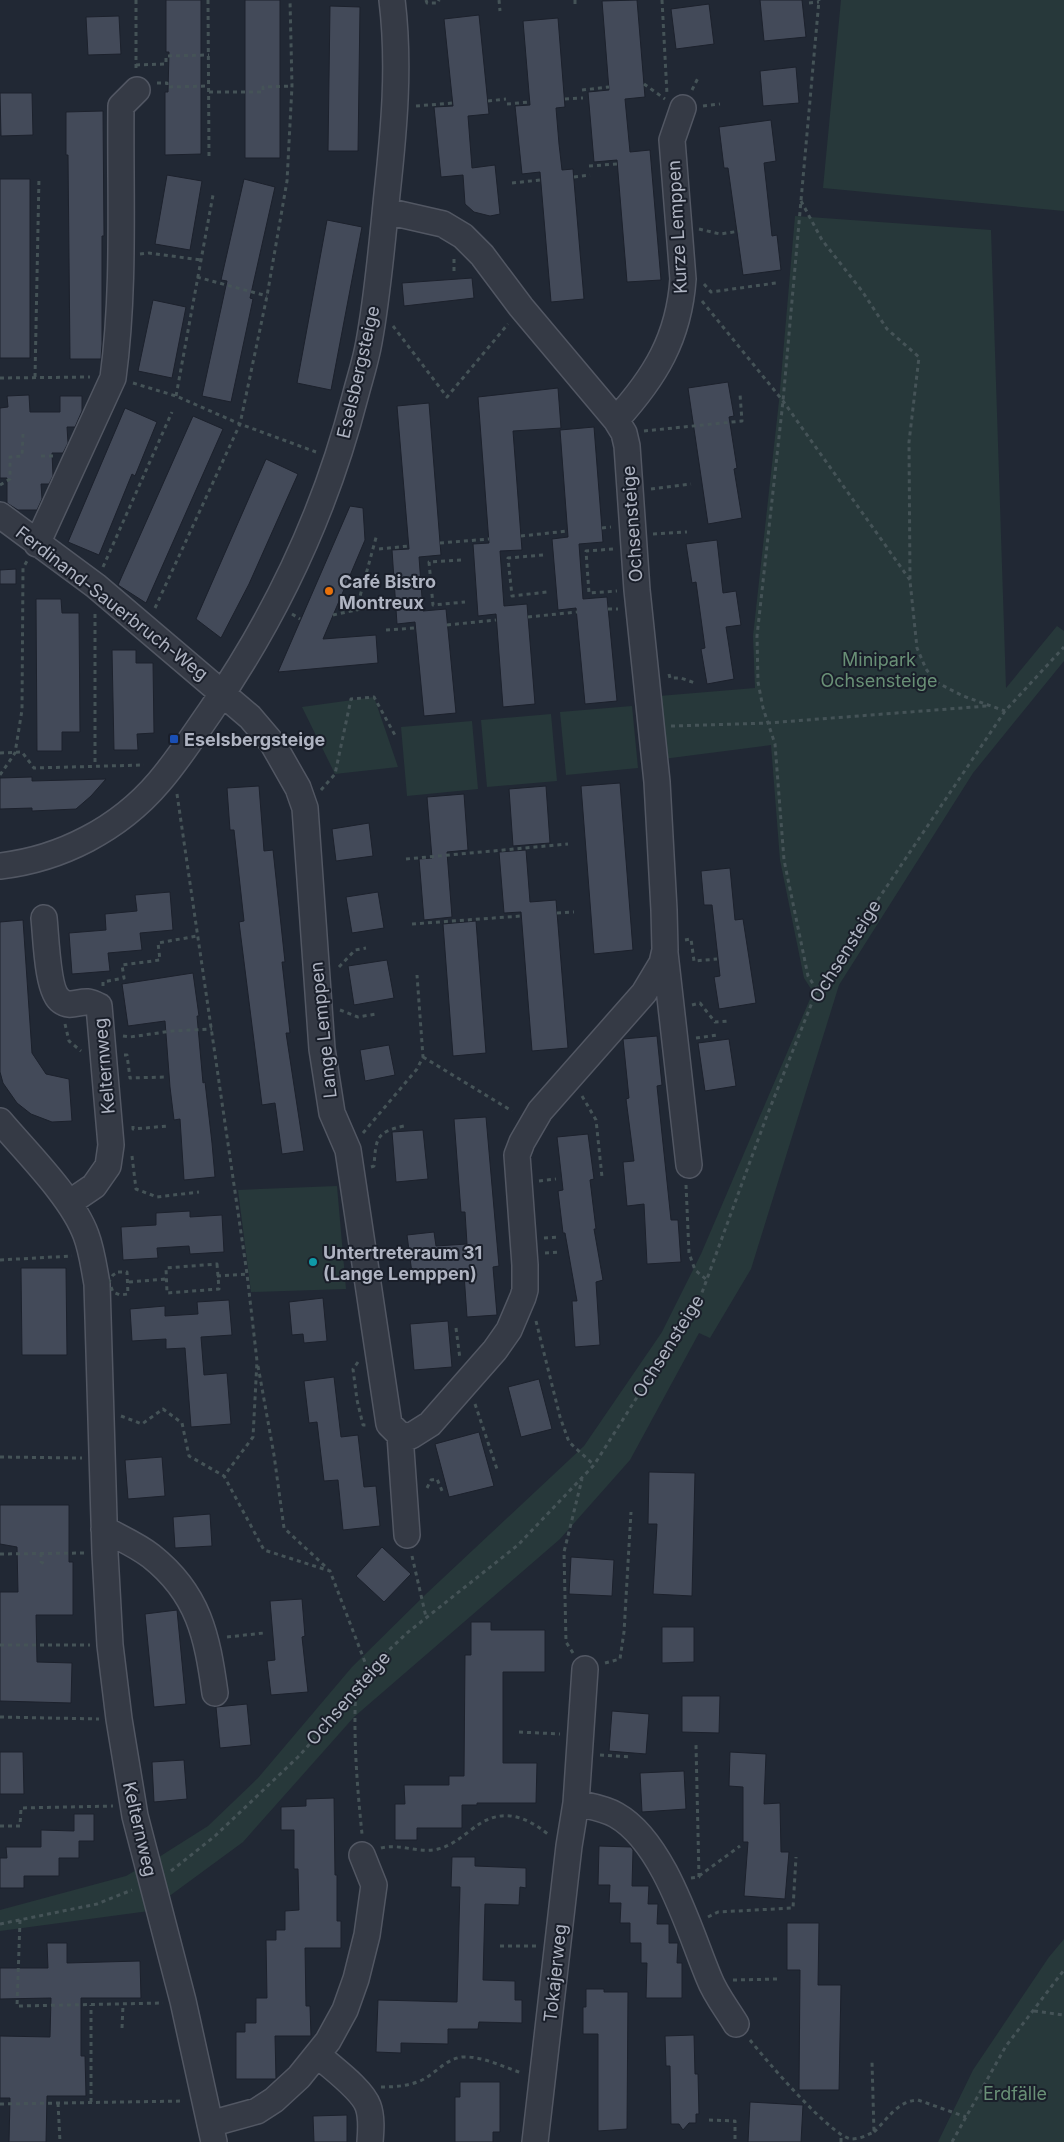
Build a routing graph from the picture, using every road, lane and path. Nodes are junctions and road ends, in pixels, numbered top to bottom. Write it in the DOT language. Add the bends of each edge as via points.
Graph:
graph roads {
  1 [pos="136,0"];
  2 [pos="208,0"];
  3 [pos="290,0"];
  4 [pos="392,0"];
  5 [pos="426,0"];
  6 [pos="439,0"];
  7 [pos="499,0"];
  8 [pos="575,0"];
  9 [pos="662,0"];
  10 [pos="819,1"];
  11 [pos="809,3"];
  12 [pos="575,8"];
  13 [pos="500,11"];
  14 [pos="208,55"];
  15 [pos="136,65"];
  16 [pos="167,83"];
  17 [pos="644,84"];
  18 [pos="209,86"];
  19 [pos="292,86"];
  20 [pos="609,87"];
  21 [pos="137,90"];
  22 [pos="582,90"];
  23 [pos="209,92"];
  24 [pos="583,98"];
  25 [pos="506,99"];
  26 [pos="565,99"];
  27 [pos="488,101"];
  28 [pos="530,102"];
  29 [pos="453,104"];
  30 [pos="507,104"];
  31 [pos="396,107"];
  32 [pos="683,108"];
  33 [pos="209,156"];
  34 [pos="617,164"];
  35 [pos="589,166"];
  36 [pos="590,176"];
  37 [pos="38,177"];
  38 [pos="574,177"];
  39 [pos="540,180"];
  40 [pos="512,183"];
  41 [pos="212,195"];
  42 [pos="800,200"];
  43 [pos="386,211"];
  44 [pos="702,229"];
  45 [pos="740,231"];
  46 [pos="154,254"];
  47 [pos="200,260"];
  48 [pos="197,277"];
  49 [pos="683,279"];
  50 [pos="776,283"];
  51 [pos="723,290"];
  52 [pos="267,296"];
  53 [pos="375,302"];
  54 [pos="521,308"];
  55 [pos="35,377"];
  56 [pos="0,378"];
  57 [pos="113,378"];
  58 [pos="740,394"];
  59 [pos="176,396"];
  60 [pos="784,401"];
  61 [pos="172,412"];
  62 [pos="616,420"];
  63 [pos="240,424"];
  64 [pos="650,430"];
  65 [pos="23,434"];
  66 [pos="338,460"];
  67 [pos="691,484"];
  68 [pos="0,485"];
  69 [pos="652,489"];
  70 [pos="0,514"];
  71 [pos="568,531"];
  72 [pos="687,532"];
  73 [pos="377,534"];
  74 [pos="521,536"];
  75 [pos="489,539"];
  76 [pos="642,541"];
  77 [pos="440,543"];
  78 [pos="37,544"];
  79 [pos="409,546"];
  80 [pos="379,549"];
  81 [pos="543,555"];
  82 [pos="461,560"];
  83 [pos="910,581"];
  84 [pos="96,586"];
  85 [pos="637,590"];
  86 [pos="546,592"];
  87 [pos="465,602"];
  88 [pos="384,604"];
  89 [pos="356,611"];
  90 [pos="95,612"];
  91 [pos="577,612"];
  92 [pos="332,615"];
  93 [pos="528,617"];
  94 [pos="496,620"];
  95 [pos="447,625"];
  96 [pos="146,627"];
  97 [pos="415,628"];
  98 [pos="386,630"];
  99 [pos="1064,647"];
  100 [pos="670,678"];
  101 [pos="695,683"];
  102 [pos="223,693"];
  103 [pos="987,706"];
  104 [pos="1004,711"];
  105 [pos="768,723"];
  106 [pos="651,726"];
  107 [pos="396,736"];
  108 [pos="0,753"];
  109 [pos="14,753"];
  110 [pos="173,765"];
  111 [pos="96,766"];
  112 [pos="335,774"];
  113 [pos="0,775"];
  114 [pos="568,844"];
  115 [pos="406,859"];
  116 [pos="0,866"];
  117 [pos="574,912"];
  118 [pos="557,914"];
  119 [pos="522,916"];
  120 [pos="44,918"];
  121 [pos="412,924"];
  122 [pos="197,936"];
  123 [pos="366,948"];
  124 [pos="665,950"];
  125 [pos="718,959"];
  126 [pos="710,960"];
  127 [pos="337,969"];
  128 [pos="417,975"];
  129 [pos="103,982"];
  130 [pos="817,990"];
  131 [pos="60,1001"];
  132 [pos="690,1005"];
  133 [pos="339,1010"];
  134 [pos="376,1014"];
  135 [pos="729,1021"];
  136 [pos="212,1030"];
  137 [pos="102,1031"];
  138 [pos="718,1035"];
  139 [pos="693,1038"];
  140 [pos="104,1056"];
  141 [pos="423,1058"];
  142 [pos="165,1077"];
  143 [pos="583,1098"];
  144 [pos="512,1111"];
  145 [pos="0,1121"];
  146 [pos="133,1121"];
  147 [pos="168,1126"];
  148 [pos="404,1126"];
  149 [pos="360,1136"];
  150 [pos="110,1155"];
  151 [pos="689,1165"];
  152 [pos="374,1166"];
  153 [pos="602,1177"];
  154 [pos="556,1179"];
  155 [pos="540,1181"];
  156 [pos="199,1192"];
  157 [pos="69,1203"];
  158 [pos="560,1236"];
  159 [pos="542,1238"];
  160 [pos="562,1252"];
  161 [pos="545,1254"];
  162 [pos="92,1256"];
  163 [pos="0,1260"];
  164 [pos="128,1272"];
  165 [pos="247,1274"];
  166 [pos="217,1276"];
  167 [pos="166,1279"];
  168 [pos="707,1280"];
  169 [pos="129,1282"];
  170 [pos="525,1290"];
  171 [pos="128,1294"];
  172 [pos="257,1361"];
  173 [pos="467,1382"];
  174 [pos="142,1424"];
  175 [pos="400,1435"];
  176 [pos="0,1457"];
  177 [pos="102,1458"];
  178 [pos="594,1465"];
  179 [pos="497,1470"];
  180 [pos="224,1476"];
  181 [pos="583,1478"];
  182 [pos="426,1492"];
  183 [pos="443,1493"];
  184 [pos="631,1512"];
  185 [pos="407,1535"];
  186 [pos="105,1541"];
  187 [pos="0,1554"];
  188 [pos="41,1554"];
  189 [pos="46,1565"];
  190 [pos="330,1571"];
  191 [pos="426,1617"];
  192 [pos="264,1633"];
  193 [pos="206,1638"];
  194 [pos="0,1645"];
  195 [pos="110,1645"];
  196 [pos="620,1659"];
  197 [pos="585,1669"];
  198 [pos="368,1670"];
  199 [pos="356,1685"];
  200 [pos="215,1693"];
  201 [pos="0,1716"];
  202 [pos="119,1719"];
  203 [pos="519,1732"];
  204 [pos="580,1744"];
  205 [pos="696,1745"];
  206 [pos="631,1757"];
  207 [pos="132,1801"];
  208 [pos="576,1803"];
  209 [pos="0,1826"];
  210 [pos="569,1846"];
  211 [pos="740,1846"];
  212 [pos="362,1855"];
  213 [pos="796,1857"];
  214 [pos="699,1877"];
  215 [pos="670,1881"];
  216 [pos="152,1883"];
  217 [pos="20,1920"];
  218 [pos="0,1924"];
  219 [pos="690,1926"];
  220 [pos="500,1946"];
  221 [pos="558,1946"];
  222 [pos="1064,1970"];
  223 [pos="778,1979"];
  224 [pos="710,1980"];
  225 [pos="183,2001"];
  226 [pos="91,2005"];
  227 [pos="123,2005"];
  228 [pos="1033,2011"];
  229 [pos="1064,2015"];
  230 [pos="736,2024"];
  231 [pos="122,2028"];
  232 [pos="318,2055"];
  233 [pos="872,2062"];
  234 [pos="544,2081"];
  235 [pos="394,2087"];
  236 [pos="91,2102"];
  237 [pos="58,2103"];
  238 [pos="0,2104"];
  239 [pos="966,2117"];
  240 [pos="709,2120"];
  241 [pos="209,2122"];
  242 [pos="874,2132"];
  243 [pos="841,2135"];
  244 [pos="60,2142"];
  245 [pos="370,2142"];
  246 [pos="535,2142"];
  247 [pos="734,2142"];
  248 [pos="840,2142"];
  249 [pos="952,2142"];
  1 -- 15 [label="path"];
  2 -- 14 [label="path"];
  3 -- 19 [label="path"];
  4 -- 31 [label="street, Eselsbergsteige"];
  5 -- 6 [label="path" via="427,3 438,3"];
  7 -- 13 [label="path"];
  8 -- 12 [label="path"];
  9 -- 17 [label="path" via="668,101"];
  10 -- 11 [label="path"];
  10 -- 42 [label="path"];
  14 -- 15 [label="path" via="166,56 166,64"];
  14 -- 18 [label="path"];
  15 -- 21 [label="path"];
  16 -- 18 [label="path" via="167,87"];
  18 -- 23 [label="path"];
  19 -- 23 [label="path" via="263,87 263,92"];
  19 -- 52 [label="path" via="287,181"];
  20 -- 22 [label="path"];
  21 -- 57 [label="street" via="120,106 120,263"];
  23 -- 33 [label="path"];
  24 -- 26 [label="path"];
  25 -- 27 [label="path"];
  28 -- 30 [label="path"];
  29 -- 31 [label="path"];
  31 -- 43 [label="street, Eselsbergsteige"];
  32 -- 49 [label="street, Kurze Lemppen" via="672,140"];
  34 -- 35 [label="path"];
  36 -- 38 [label="path"];
  37 -- 55 [label="path"];
  39 -- 40 [label="path"];
  41 -- 47 [label="path"];
  42 -- 60 [label="path"];
  42 -- 83 [label="path" via="822,240 887,329 918,357 909,442"];
  43 -- 53 [label="street, Eselsbergsteige"];
  43 -- 54 [label="street, Ochsensteige" via="443,224 463,236 482,255"];
  44 -- 45 [label="path" via="720,234"];
  46 -- 47 [label="path"];
  47 -- 48 [label="path"];
  48 -- 52 [label="path"];
  48 -- 59 [label="path"];
  49 -- 60 [label="path"];
  49 -- 62 [label="street, Kurze Lemppen" via="682,297 670,342 640,394"];
  50 -- 51 [label="path"];
  52 -- 63 [label="path"];
  53 -- 54 [label="path" via="447,397"];
  53 -- 66 [label="street, Eselsbergsteige" via="369,344"];
  54 -- 62 [label="street, Ochsensteige"];
  55 -- 56 [label="path"];
  55 -- 57 [label="path"];
  57 -- 59 [label="path"];
  57 -- 78 [label="street"];
  58 -- 64 [label="path" via="742,421"];
  59 -- 63 [label="path"];
  60 -- 83 [label="path"];
  60 -- 105 [label="path" via="757,636 758,682"];
  61 -- 84 [label="path"];
  62 -- 76 [label="street, Ochsensteige" via="624,433"];
  63 -- 66 [label="path"];
  63 -- 96 [label="path"];
  65 -- 68 [label="path" via="22,456 10,457 10,479"];
  66 -- 102 [label="street, Eselsbergsteige" via="317,518 276,604"];
  67 -- 69 [label="path"];
  70 -- 78 [label="street, Ferdinand-Sauerbruch-Weg"];
  71 -- 74 [label="path"];
  72 -- 76 [label="path"];
  73 -- 89 [label="path"];
  75 -- 77 [label="path"];
  76 -- 85 [label="street, Ochsensteige"];
  76 -- 85 [label="path" via="586,551 589,593"];
  78 -- 84 [label="street, Ferdinand-Sauerbruch-Weg"];
  78 -- 109 [label="path" via="23,568 22,710"];
  79 -- 80 [label="path"];
  81 -- 86 [label="path" via="508,558 512,596"];
  82 -- 87 [label="path" via="429,562 434,605"];
  83 -- 103 [label="path" via="917,648 926,669 936,682"];
  84 -- 96 [label="street, Ferdinand-Sauerbruch-Weg"];
  85 -- 106 [label="street, Ochsensteige"];
  88 -- 89 [label="path"];
  89 -- 92 [label="path"];
  90 -- 111 [label="path"];
  91 -- 93 [label="path"];
  94 -- 95 [label="path"];
  96 -- 102 [label="street, Ferdinand-Sauerbruch-Weg"];
  97 -- 98 [label="path"];
  99 -- 104 [label="path, Ochsensteige"];
  100 -- 101 [label="path"];
  102 -- 110 [label="street, Eselsbergsteige"];
  102 -- 175 [label="street, Lange Lemppen" via="274,744 305,808 322,1043 332,1113 348,1150 389,1424"];
  103 -- 104 [label="path"];
  103 -- 105 [label="path"];
  104 -- 130 [label="path, Ochsensteige"];
  105 -- 106 [label="path"];
  105 -- 130 [label="path" via="775,744 784,860 808,976"];
  106 -- 124 [label="street, Ochsensteige"];
  107 -- 112 [label="path" via="374,697 351,699"];
  108 -- 109 [label="path"];
  109 -- 111 [label="path" via="22,752 34,768"];
  109 -- 113 [label="path"];
  110 -- 111 [label="path"];
  110 -- 116 [label="street, Eselsbergsteige" via="134,807 86,841 61,852"];
  110 -- 122 [label="path"];
  114 -- 115 [label="path"];
  117 -- 118 [label="path"];
  119 -- 121 [label="path"];
  120 -- 131 [label="street" via="52,984"];
  122 -- 129 [label="path" via="158,942 160,960 122,965 124,978"];
  122 -- 136 [label="path"];
  123 -- 127 [label="path" via="355,950"];
  124 -- 151 [label="street, Ochsensteige"];
  124 -- 170 [label="street, Ochsensteige" via="662,963 644,993 540,1111 522,1142 517,1155"];
  125 -- 126 [label="path"];
  128 -- 141 [label="path"];
  130 -- 168 [label="path, Ochsensteige"];
  131 -- 137 [label="street, Kelternweg" via="69,1004 88,1002 99,1006"];
  131 -- 140 [label="path" via="69,1041 86,1055"];
  132 -- 135 [label="path" via="700,1004 715,1022"];
  133 -- 134 [label="path" via="358,1016"];
  136 -- 137 [label="path" via="130,1037"];
  136 -- 165 [label="path"];
  137 -- 140 [label="street, Kelternweg"];
  138 -- 139 [label="path"];
  140 -- 142 [label="path" via="127,1055 130,1078"];
  140 -- 150 [label="street, Kelternweg"];
  141 -- 144 [label="path"];
  141 -- 149 [label="path" via="418,1069"];
  143 -- 153 [label="path" via="596,1120"];
  145 -- 157 [label="street, Kelternweg"];
  146 -- 147 [label="path" via="133,1129"];
  148 -- 152 [label="path" via="386,1130 381,1135 375,1147"];
  150 -- 156 [label="path" via="132,1155 136,1189 157,1197"];
  150 -- 157 [label="street, Kelternweg" via="102,1177"];
  151 -- 168 [label="path" via="686,1184 690,1253 695,1270"];
  154 -- 155 [label="path"];
  157 -- 162 [label="street, Kelternweg" via="87,1236"];
  158 -- 159 [label="path"];
  160 -- 161 [label="path"];
  162 -- 163 [label="path"];
  162 -- 177 [label="street, Kelternweg" via="97,1284"];
  164 -- 169 [label="path"];
  165 -- 166 [label="path"];
  165 -- 172 [label="path"];
  166 -- 167 [label="path" via="216,1264 166,1268"];
  166 -- 167 [label="path" via="219,1289 167,1293"];
  167 -- 169 [label="path"];
  168 -- 178 [label="path, Ochsensteige" via="700,1298"];
  169 -- 171 [label="path"];
  170 -- 173 [label="street, Ochsensteige" via="509,1330"];
  170 -- 178 [label="path" via="534,1313 560,1417 570,1442"];
  172 -- 180 [label="path" via="253,1438"];
  172 -- 190 [label="path" via="284,1528"];
  173 -- 175 [label="street, Ochsensteige" via="430,1424 411,1436"];
  173 -- 179 [label="path"];
  174 -- 180 [label="path" via="163,1410 182,1423 188,1456"];
  175 -- 185 [label="street, Lange Lemppen"];
  176 -- 177 [label="path"];
  177 -- 186 [label="street, Kelternweg"];
  178 -- 181 [label="path, Ochsensteige"];
  180 -- 190 [label="path" via="264,1550"];
  181 -- 191 [label="path, Ochsensteige" via="518,1544"];
  181 -- 197 [label="path" via="564,1552 564,1579 566,1642"];
  182 -- 183 [label="path" via="427,1485 437,1479"];
  184 -- 196 [label="path"];
  185 -- 191 [label="path"];
  186 -- 188 [label="path"];
  186 -- 193 [label="street" via="151,1556 187,1594"];
  186 -- 195 [label="street, Kelternweg"];
  187 -- 188 [label="path"];
  188 -- 189 [label="path" via="40,1562"];
  190 -- 198 [label="path"];
  191 -- 198 [label="path, Ochsensteige"];
  192 -- 193 [label="path"];
  193 -- 200 [label="street"];
  194 -- 195 [label="path"];
  195 -- 202 [label="street, Kelternweg"];
  197 -- 204 [label="street, Tokajerweg"];
  198 -- 199 [label="path, Ochsensteige"];
  199 -- 212 [label="path" via="354,1717"];
  199 -- 216 [label="path, Ochsensteige" via="315,1738 252,1802 215,1836"];
  201 -- 202 [label="path"];
  202 -- 207 [label="street, Kelternweg"];
  203 -- 204 [label="path"];
  204 -- 206 [label="path"];
  204 -- 208 [label="street, Tokajerweg"];
  205 -- 214 [label="path"];
  207 -- 209 [label="path" via="118,1806 21,1808 20,1826"];
  207 -- 216 [label="street, Kelternweg"];
  208 -- 210 [label="street, Tokajerweg"];
  208 -- 215 [label="street" via="601,1809 622,1819 648,1847"];
  210 -- 212 [label="path" via="555,1840 530,1821 514,1815 501,1815 484,1820 450,1845 437,1850 384,1847"];
  210 -- 221 [label="street, Tokajerweg"];
  211 -- 214 [label="path"];
  212 -- 232 [label="street" via="374,1885 366,1936 345,2010"];
  213 -- 219 [label="path" via="793,1908 718,1912"];
  214 -- 215 [label="path"];
  215 -- 219 [label="street"];
  216 -- 217 [label="path, Ochsensteige" via="97,1904"];
  216 -- 225 [label="street, Kelternweg"];
  217 -- 218 [label="path, Ochsensteige"];
  217 -- 226 [label="path" via="17,2006"];
  219 -- 224 [label="street"];
  220 -- 221 [label="path"];
  221 -- 234 [label="street, Tokajerweg"];
  222 -- 228 [label="path"];
  223 -- 224 [label="path"];
  224 -- 230 [label="street"];
  225 -- 227 [label="path"];
  225 -- 241 [label="street, Kelternweg"];
  226 -- 227 [label="path"];
  226 -- 236 [label="path"];
  227 -- 231 [label="path"];
  228 -- 229 [label="path"];
  228 -- 239 [label="path" via="1006,2046"];
  230 -- 243 [label="path" via="771,2066 830,2128"];
  232 -- 241 [label="street" via="274,2100 257,2111"];
  232 -- 245 [label="street" via="361,2092 368,2106"];
  233 -- 242 [label="path"];
  234 -- 235 [label="path" via="492,2062 461,2057 445,2063 424,2079"];
  234 -- 246 [label="street, Tokajerweg"];
  236 -- 237 [label="path"];
  236 -- 241 [label="path"];
  237 -- 238 [label="path"];
  237 -- 244 [label="path"];
  239 -- 242 [label="path" via="918,2100 909,2100 898,2106"];
  239 -- 249 [label="path"];
  240 -- 247 [label="path" via="735,2120"];
  242 -- 243 [label="path" via="851,2139"];
  243 -- 248 [label="path"];
}
